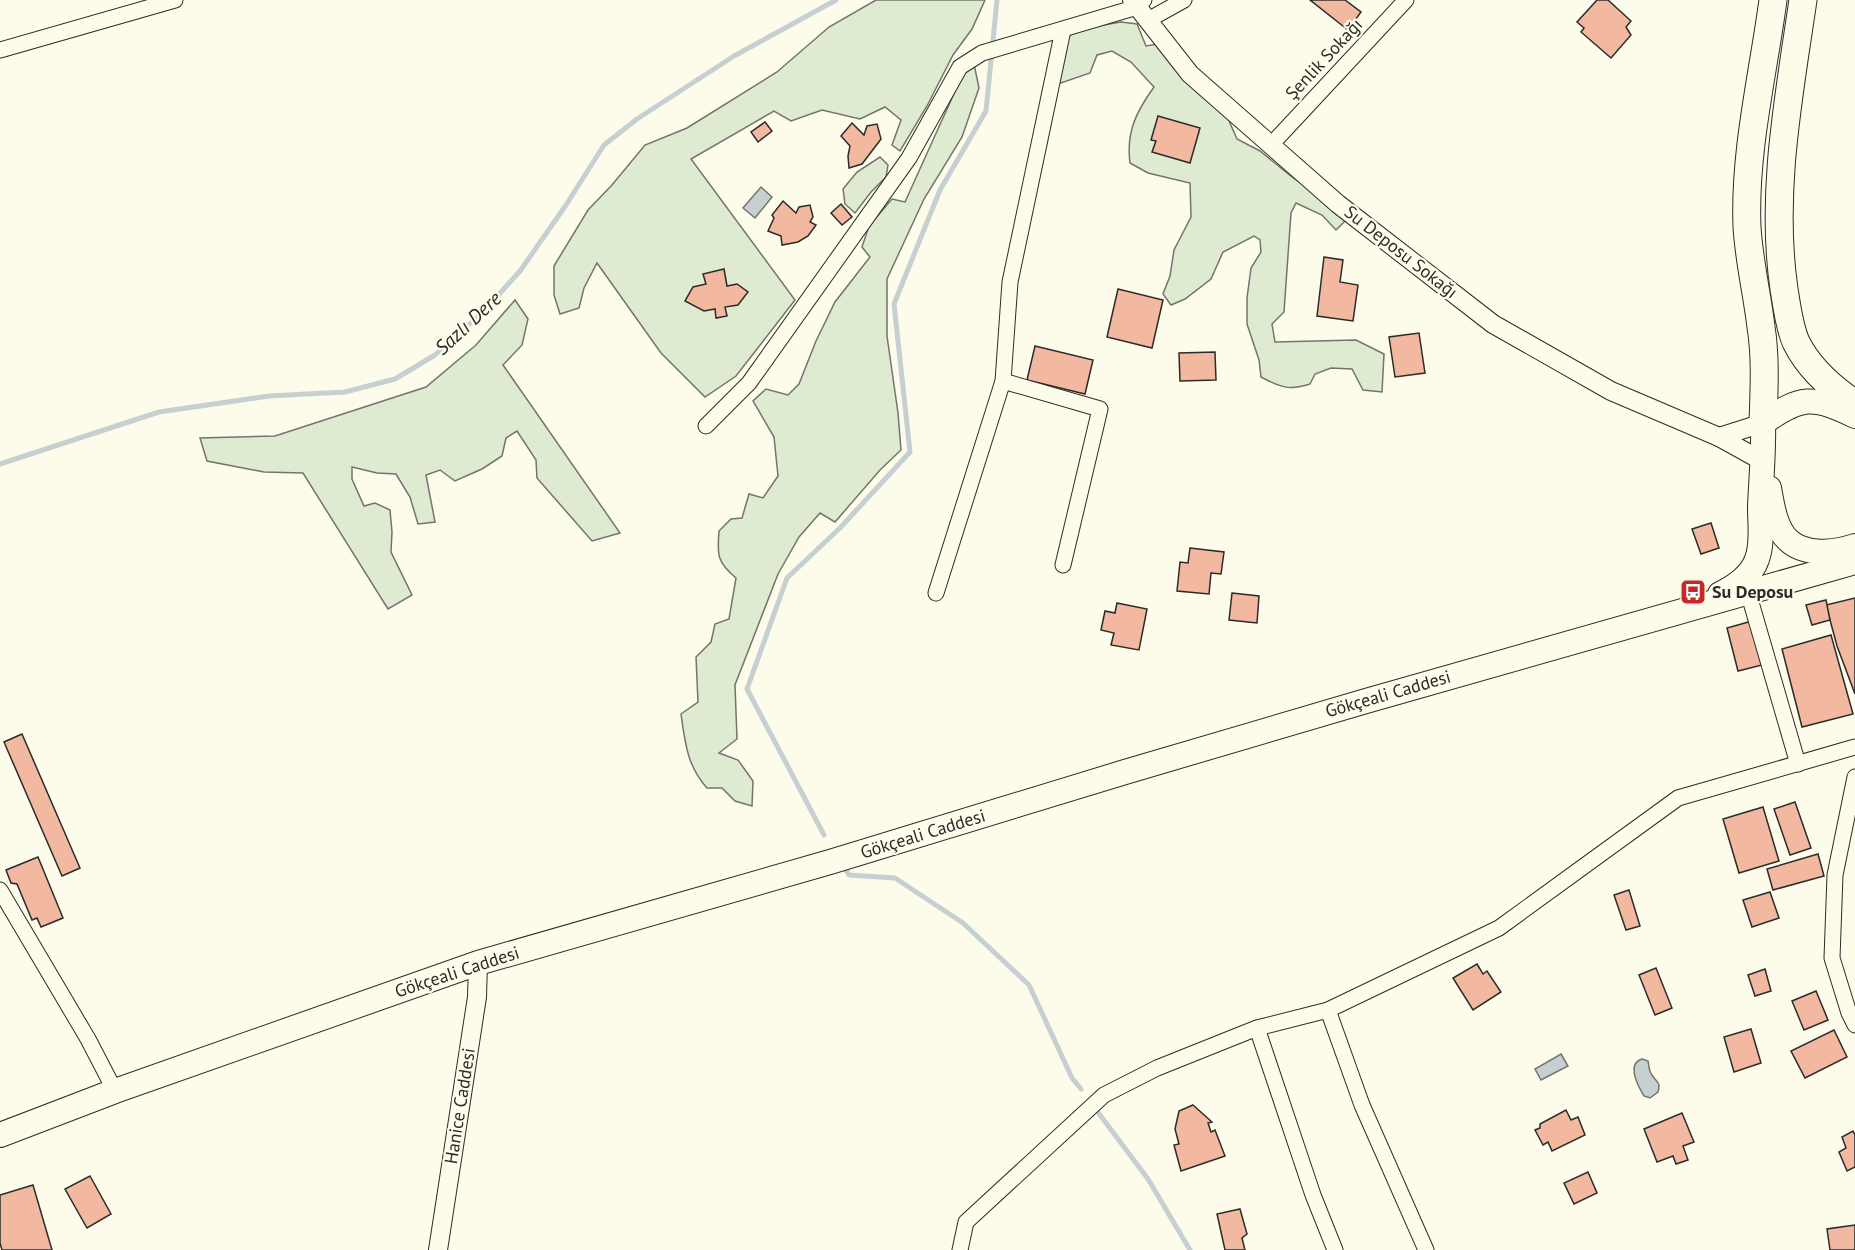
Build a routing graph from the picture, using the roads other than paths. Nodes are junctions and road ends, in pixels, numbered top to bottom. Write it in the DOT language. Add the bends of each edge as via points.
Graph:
graph roads {
  1 [pos="175,0"];
  2 [pos="1184,0"];
  3 [pos="1406,0"];
  4 [pos="1773,0"];
  5 [pos="1803,0"];
  6 [pos="1141,7"];
  7 [pos="1063,30"];
  8 [pos="0,50"];
  9 [pos="1271,145"];
  10 [pos="1003,381"];
  11 [pos="1855,404"];
  12 [pos="1855,416"];
  13 [pos="1763,423"];
  14 [pos="706,426"];
  15 [pos="1719,437"];
  16 [pos="1764,462"];
  17 [pos="1855,546"];
  18 [pos="1855,562"];
  19 [pos="1064,565"];
  20 [pos="1748,592"];
  21 [pos="936,593"];
  22 [pos="1676,612"];
  23 [pos="1855,747"];
  24 [pos="1798,764"];
  25 [pos="1855,777"];
  26 [pos="0,890"];
  27 [pos="478,963"];
  28 [pos="1328,1010"];
  29 [pos="1855,1025"];
  30 [pos="1257,1028"];
  31 [pos="115,1091"];
  32 [pos="0,1134"];
  33 [pos="438,1250"];
  34 [pos="960,1250"];
  35 [pos="1335,1250"];
  36 [pos="1426,1250"];
  1 -- 8 [label="street"];
  2 -- 6 [label="street"];
  3 -- 9 [label="street, Şenlik Sokağı"];
  4 -- 13 [label="highway" via="1748,165 1747,227 1762,329"];
  5 -- 11 [label="highway" via="1782,158 1781,269 1796,343 1818,374"];
  6 -- 7 [label="street"];
  6 -- 9 [label="street, Su Deposu Sokağı" via="1190,74"];
  7 -- 10 [label="street" via="1010,282"];
  7 -- 14 [label="street" via="982,53 960,67 909,158 749,383"];
  9 -- 15 [label="street, Su Deposu Sokağı" via="1338,204 1493,324 1611,391"];
  10 -- 19 [label="street" via="1100,409"];
  10 -- 21 [label="street"];
  12 -- 13 [label="main road" via="1814,400 1795,403"];
  13 -- 15 [label="street"];
  13 -- 16 [label="main road"];
  15 -- 16 [label="street, Su Deposu Sokağı"];
  16 -- 17 [label="main road" via="1772,504 1788,540 1821,552"];
  16 -- 22 [label="main road" via="1757,560 1744,579 1724,592"];
  18 -- 20 [label="main road, Gökçeali Caddesi"];
  20 -- 22 [label="main road, Gökçeali Caddesi"];
  20 -- 24 [label="street"];
  22 -- 27 [label="main road, Gökçeali Caddesi"];
  23 -- 24 [label="street"];
  24 -- 28 [label="street" via="1678,798 1499,928"];
  25 -- 29 [label="street" via="1835,875 1832,958"];
  26 -- 31 [label="street"];
  27 -- 31 [label="main road, Gökçeali Caddesi"];
  27 -- 33 [label="street, Hanice Caddesi" via="477,997"];
  28 -- 30 [label="street"];
  28 -- 36 [label="street" via="1362,1105"];
  30 -- 34 [label="street" via="1157,1068 1104,1095 966,1222"];
  30 -- 35 [label="street"];
  31 -- 32 [label="main road, Gökçeali Caddesi"];
}
